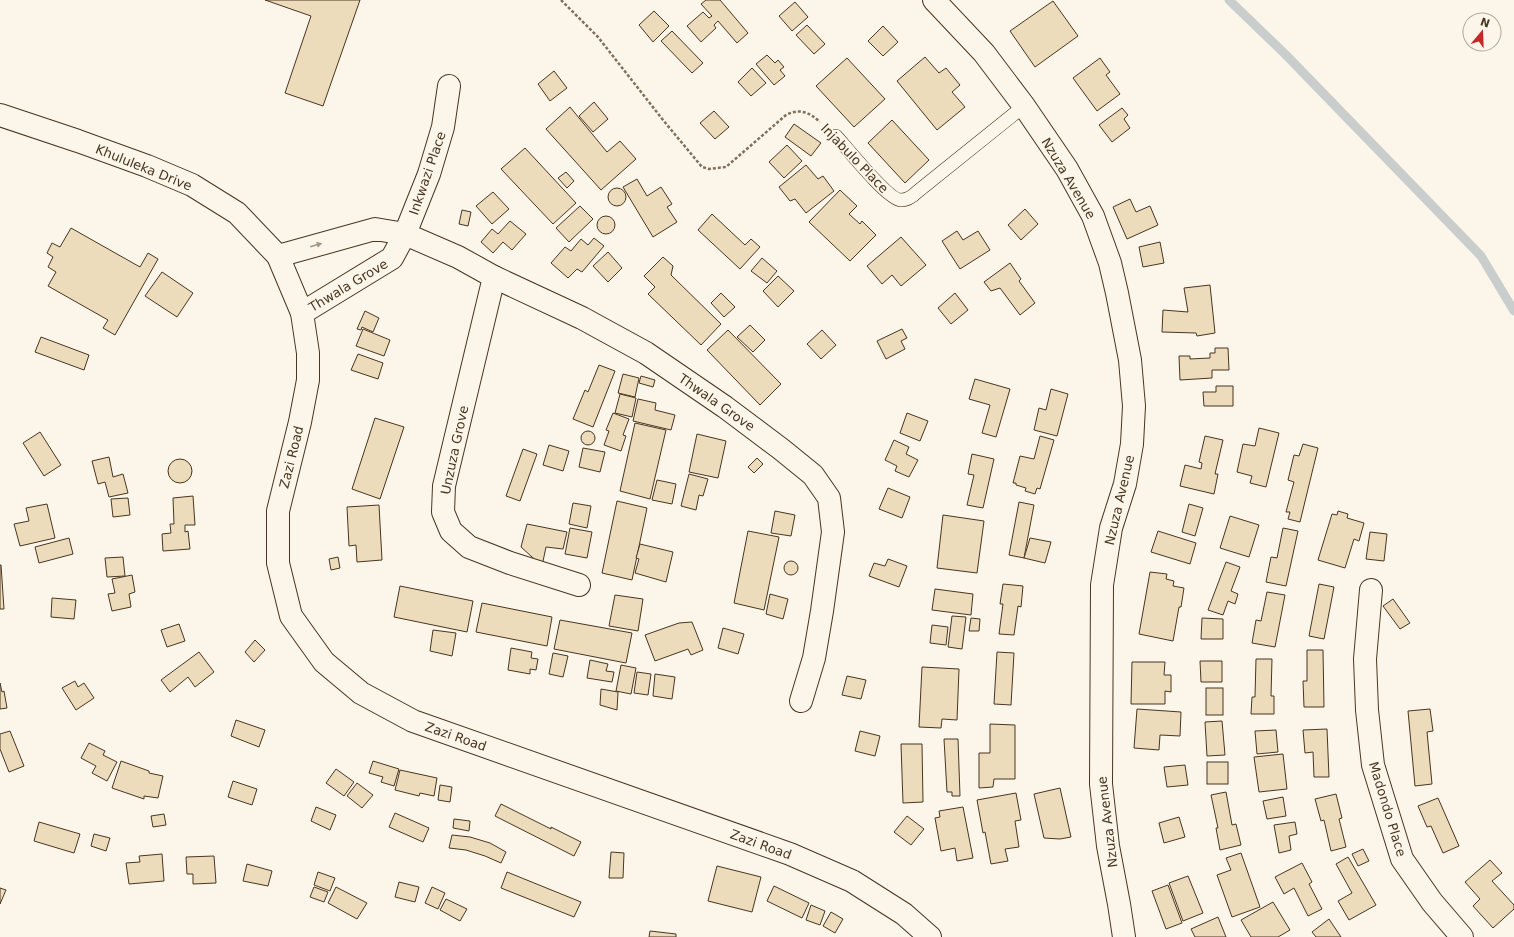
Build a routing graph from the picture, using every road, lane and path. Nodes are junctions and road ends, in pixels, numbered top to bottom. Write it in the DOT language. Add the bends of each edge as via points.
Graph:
graph roads {
  1 [pos="561,0"];
  2 [pos="934,0"];
  3 [pos="449,86"];
  4 [pos="1024,106"];
  5 [pos="0,115"];
  6 [pos="836,136"];
  7 [pos="405,234"];
  8 [pos="278,256"];
  9 [pos="494,277"];
  10 [pos="302,313"];
  11 [pos="579,585"];
  12 [pos="1371,590"];
  13 [pos="801,701"];
  14 [pos="930,937"];
  15 [pos="1124,937"];
  16 [pos="1462,937"];
  1 -- 6 [label="path, Injabulo Place" via="598,37 702,167 709,170 726,167 786,115 793,112 802,111 814,117"];
  2 -- 4 [label="street, Nzuza Avenue" via="984,53"];
  3 -- 7 [label="street, Inkwazi Place" via="441,134 429,174"];
  4 -- 6 [label="lane, Injabulo Place" via="911,197 901,200 893,198"];
  4 -- 15 [label="street, Nzuza Avenue" via="1067,169 1093,216 1110,263 1130,360 1134,406 1132,444 1125,484 1111,528 1102,585 1102,784 1108,846"];
  5 -- 8 [label="street, Khululeka Drive" via="147,166 192,185 237,213"];
  8 -- 7 [label="street, Thwala Grove, one-way" via="375,229"];
  7 -- 9 [label="street, Thwala Grove" via="458,257"];
  7 -- 10 [label="street, Thwala Grove" via="392,258"];
  8 -- 10 [label="street, Khululeka Drive"];
  9 -- 11 [label="street, Unzuza Grove" via="444,486 443,512 451,531 469,547"];
  9 -- 13 [label="street, Thwala Grove" via="582,318 646,353 725,407 813,475 829,498 833,532 814,658"];
  10 -- 14 [label="street, Zazi Road" via="308,353 308,380 278,511 278,563 291,616 324,662 361,693 413,721 790,854 852,881 904,914"];
  12 -- 16 [label="street, Madondo Place" via="1365,659 1373,765 1402,859 1432,902"];
}
